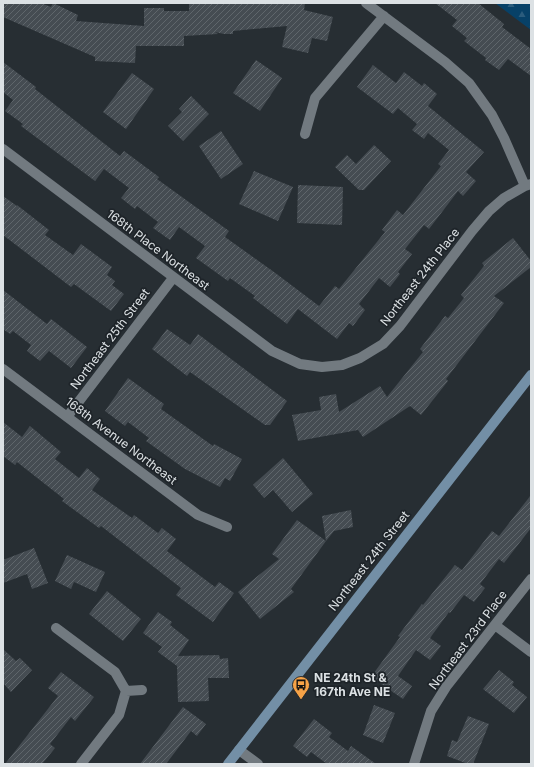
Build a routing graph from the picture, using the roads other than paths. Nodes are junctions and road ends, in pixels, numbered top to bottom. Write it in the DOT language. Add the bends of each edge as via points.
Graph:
graph roads {
  1 [pos="366,3"];
  2 [pos="384,16"];
  3 [pos="305,134"];
  4 [pos="3,149"];
  5 [pos="528,185"];
  6 [pos="173,278"];
  7 [pos="300,364"];
  8 [pos="3,369"];
  9 [pos="531,374"];
  10 [pos="67,417"];
  11 [pos="227,527"];
  12 [pos="531,579"];
  13 [pos="495,625"];
  14 [pos="56,628"];
  15 [pos="531,652"];
  16 [pos="142,690"];
  17 [pos="126,692"];
  18 [pos="239,750"];
  19 [pos="81,764"];
  20 [pos="228,764"];
  21 [pos="258,764"];
  22 [pos="414,764"];
  1 -- 2 [label="street"];
  2 -- 3 [label="street" via="314,98"];
  2 -- 5 [label="street" via="469,83 492,115"];
  4 -- 6 [label="street, 168th Place Northeast"];
  5 -- 7 [label="street, Northeast 24th Place" via="504,198 489,212 383,344 342,365 322,367"];
  6 -- 7 [label="street, 168th Place Northeast" via="272,351"];
  6 -- 10 [label="street, Northeast 25th Street"];
  8 -- 10 [label="street, 168th Avenue Northeast"];
  9 -- 18 [label="main road, Northeast 24th Street"];
  10 -- 11 [label="street, 168th Avenue Northeast" via="198,515"];
  12 -- 13 [label="street, Northeast 23rd Place"];
  13 -- 15 [label="street"];
  13 -- 22 [label="street, Northeast 23rd Place" via="446,687 431,711"];
  14 -- 17 [label="street" via="115,672"];
  16 -- 17 [label="street"];
  17 -- 19 [label="street" via="118,715"];
  18 -- 20 [label="main road, Northeast 24th Street"];
  18 -- 21 [label="street"];
}
